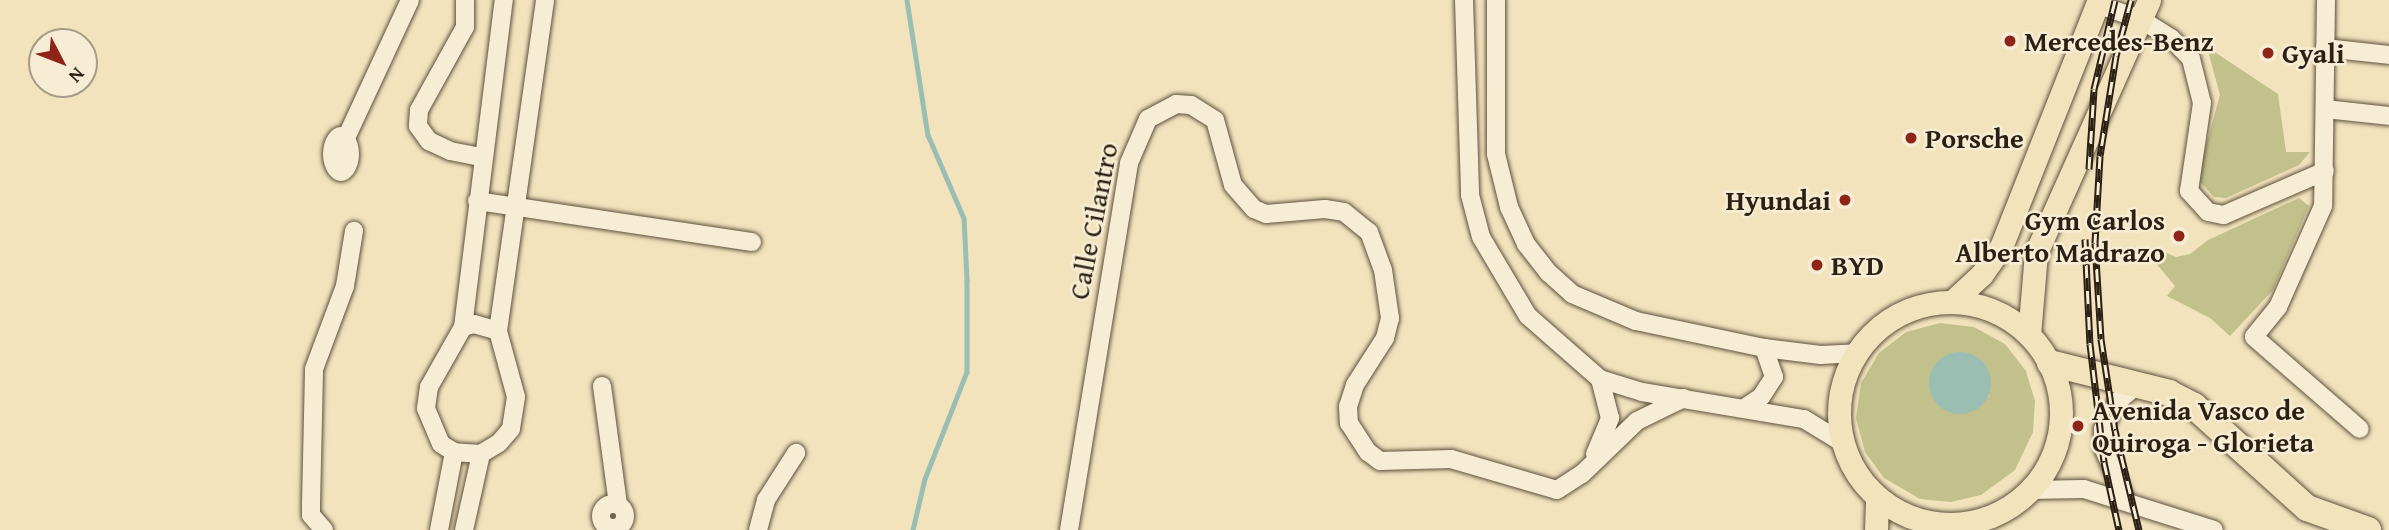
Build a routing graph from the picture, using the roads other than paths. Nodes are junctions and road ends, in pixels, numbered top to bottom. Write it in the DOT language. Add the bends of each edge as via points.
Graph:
graph roads {
  1 [pos="410,0"];
  2 [pos="465,0"];
  3 [pos="504,0"];
  4 [pos="545,0"];
  5 [pos="1464,0"];
  6 [pos="1496,0"];
  7 [pos="2326,0"];
  8 [pos="2098,2"];
  9 [pos="2146,10"];
  10 [pos="2325,48"];
  11 [pos="2389,55"];
  12 [pos="2325,109"];
  13 [pos="2389,116"];
  14 [pos="346,138"];
  15 [pos="482,157"];
  16 [pos="2325,171"];
  17 [pos="477,201"];
  18 [pos="514,204"];
  19 [pos="354,231"];
  20 [pos="752,242"];
  21 [pos="1952,302"];
  22 [pos="463,327"];
  23 [pos="498,331"];
  24 [pos="2029,335"];
  25 [pos="1764,348"];
  26 [pos="1857,353"];
  27 [pos="2050,363"];
  28 [pos="1601,379"];
  29 [pos="2137,384"];
  30 [pos="603,386"];
  31 [pos="1684,397"];
  32 [pos="1746,407"];
  33 [pos="2360,429"];
  34 [pos="1843,443"];
  35 [pos="454,452"];
  36 [pos="796,453"];
  37 [pos="481,454"];
  38 [pos="1593,461"];
  39 [pos="2029,491"];
  40 [pos="1877,498"];
  41 [pos="2125,499"];
  42 [pos="620,522"];
  43 [pos="1945,527"];
  44 [pos="324,530"];
  45 [pos="439,530"];
  46 [pos="464,530"];
  47 [pos="758,530"];
  48 [pos="1069,530"];
  49 [pos="1876,530"];
  50 [pos="2214,530"];
  51 [pos="2368,530"];
  1 -- 14 [label="street"];
  2 -- 15 [label="street" via="465,27 419,110 418,126 429,141 450,151"];
  3 -- 15 [label="street"];
  4 -- 18 [label="street"];
  5 -- 28 [label="street" via="1465,149 1469,195 1481,237 1528,316"];
  6 -- 25 [label="street" via="1496,154 1508,207 1526,244 1572,294 1597,307 1636,321"];
  7 -- 10 [label="street"];
  8 -- 9 [label="street"];
  8 -- 21 [label="main road" via="2001,247 1982,274"];
  9 -- 16 [label="street" via="2191,59 2200,82 2202,103 2188,174 2196,204 2224,215"];
  9 -- 24 [label="main road" via="2036,253"];
  10 -- 11 [label="street"];
  10 -- 12 [label="street"];
  12 -- 13 [label="street"];
  12 -- 16 [label="street"];
  15 -- 17 [label="street"];
  16 -- 33 [label="street" via="2316,229 2278,307 2254,337"];
  17 -- 18 [label="street"];
  17 -- 22 [label="street"];
  18 -- 20 [label="street"];
  18 -- 23 [label="street"];
  19 -- 44 [label="street" via="345,286 314,369 311,503 312,515"];
  21 -- 24 [label="main road" via="1994,311"];
  21 -- 26 [label="main road" via="1898,315 1875,331"];
  22 -- 23 [label="street" via="474,324"];
  22 -- 35 [label="street" via="429,387 426,408 442,444"];
  23 -- 37 [label="street" via="516,397 515,412 511,429"];
  24 -- 27 [label="main road"];
  25 -- 26 [label="street" via="1821,355"];
  25 -- 32 [label="street" via="1774,377 1762,397"];
  26 -- 34 [label="main road" via="1840,396"];
  27 -- 29 [label="highway"];
  27 -- 39 [label="main road" via="2060,396 2060,430 2049,463"];
  28 -- 31 [label="street" via="1620,387"];
  28 -- 38 [label="street, Calle Cilantro" via="1609,418"];
  29 -- 41 [label="street" via="2118,401 2103,429 2103,447"];
  29 -- 51 [label="highway" via="2194,406 2307,508"];
  30 -- 42 [label="street"];
  31 -- 32 [label="street"];
  31 -- 38 [label="street, Calle Cilantro" via="1637,421"];
  32 -- 34 [label="street" via="1804,418"];
  34 -- 40 [label="main road" via="1856,473"];
  35 -- 37 [label="street"];
  35 -- 45 [label="street"];
  36 -- 47 [label="street" via="766,500"];
  37 -- 46 [label="street"];
  38 -- 48 [label="street, Calle Cilantro" via="1570,484 1558,489 1451,459 1398,464 1368,452 1349,423 1348,406 1355,385 1385,338 1390,318 1383,270 1369,232 1344,212 1266,214 1254,209 1233,185 1216,120 1191,105 1176,104 1147,119 1129,163"];
  39 -- 41 [label="street" via="2084,489"];
  39 -- 43 [label="main road" via="1993,515"];
  40 -- 43 [label="main road" via="1911,517"];
  40 -- 49 [label="main road"];
  41 -- 50 [label="street"];
}
